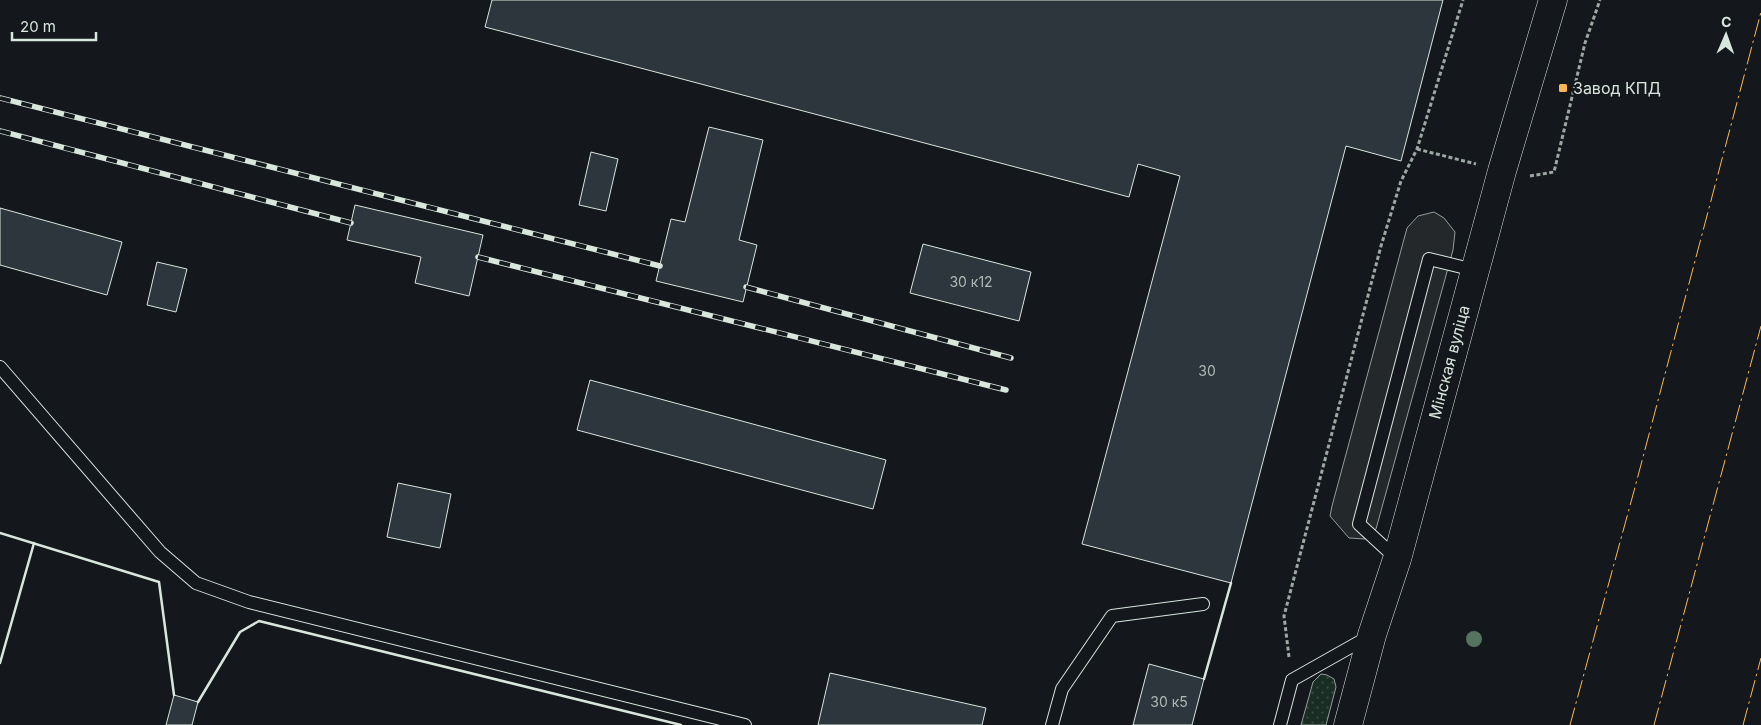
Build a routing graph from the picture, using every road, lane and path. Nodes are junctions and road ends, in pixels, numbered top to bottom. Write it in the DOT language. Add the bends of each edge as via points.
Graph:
graph roads {
  1 [pos="1462,0"];
  2 [pos="1553,0"];
  3 [pos="1600,0"];
  4 [pos="1417,149"];
  5 [pos="1477,164"];
  6 [pos="1521,177"];
  7 [pos="1474,270"];
  8 [pos="0,367"];
  9 [pos="1397,559"];
  10 [pos="1203,604"];
  11 [pos="1372,635"];
  12 [pos="1292,680"];
  13 [pos="745,725"];
  14 [pos="1052,725"];
  15 [pos="1280,725"];
  16 [pos="1348,725"];
  1 -- 4 [label="path"];
  2 -- 7 [label="main road, Мінская вуліца"];
  3 -- 6 [label="path" via="1585,43 1554,172"];
  4 -- 5 [label="path"];
  4 -- 12 [label="path" via="1401,181 1381,246 1284,616"];
  7 -- 9 [label="main road, Мінская вуліца"];
  7 -- 9 [label="lane" via="1429,258 1426,268 1359,524"];
  8 -- 13 [label="lane" via="160,552 196,583 249,602"];
  9 -- 11 [label="main road, Мінская вуліца"];
  10 -- 14 [label="lane" via="1112,616 1062,689"];
  11 -- 12 [label="lane"];
  11 -- 16 [label="main road, Мінская вуліца"];
  12 -- 15 [label="lane"];
}
